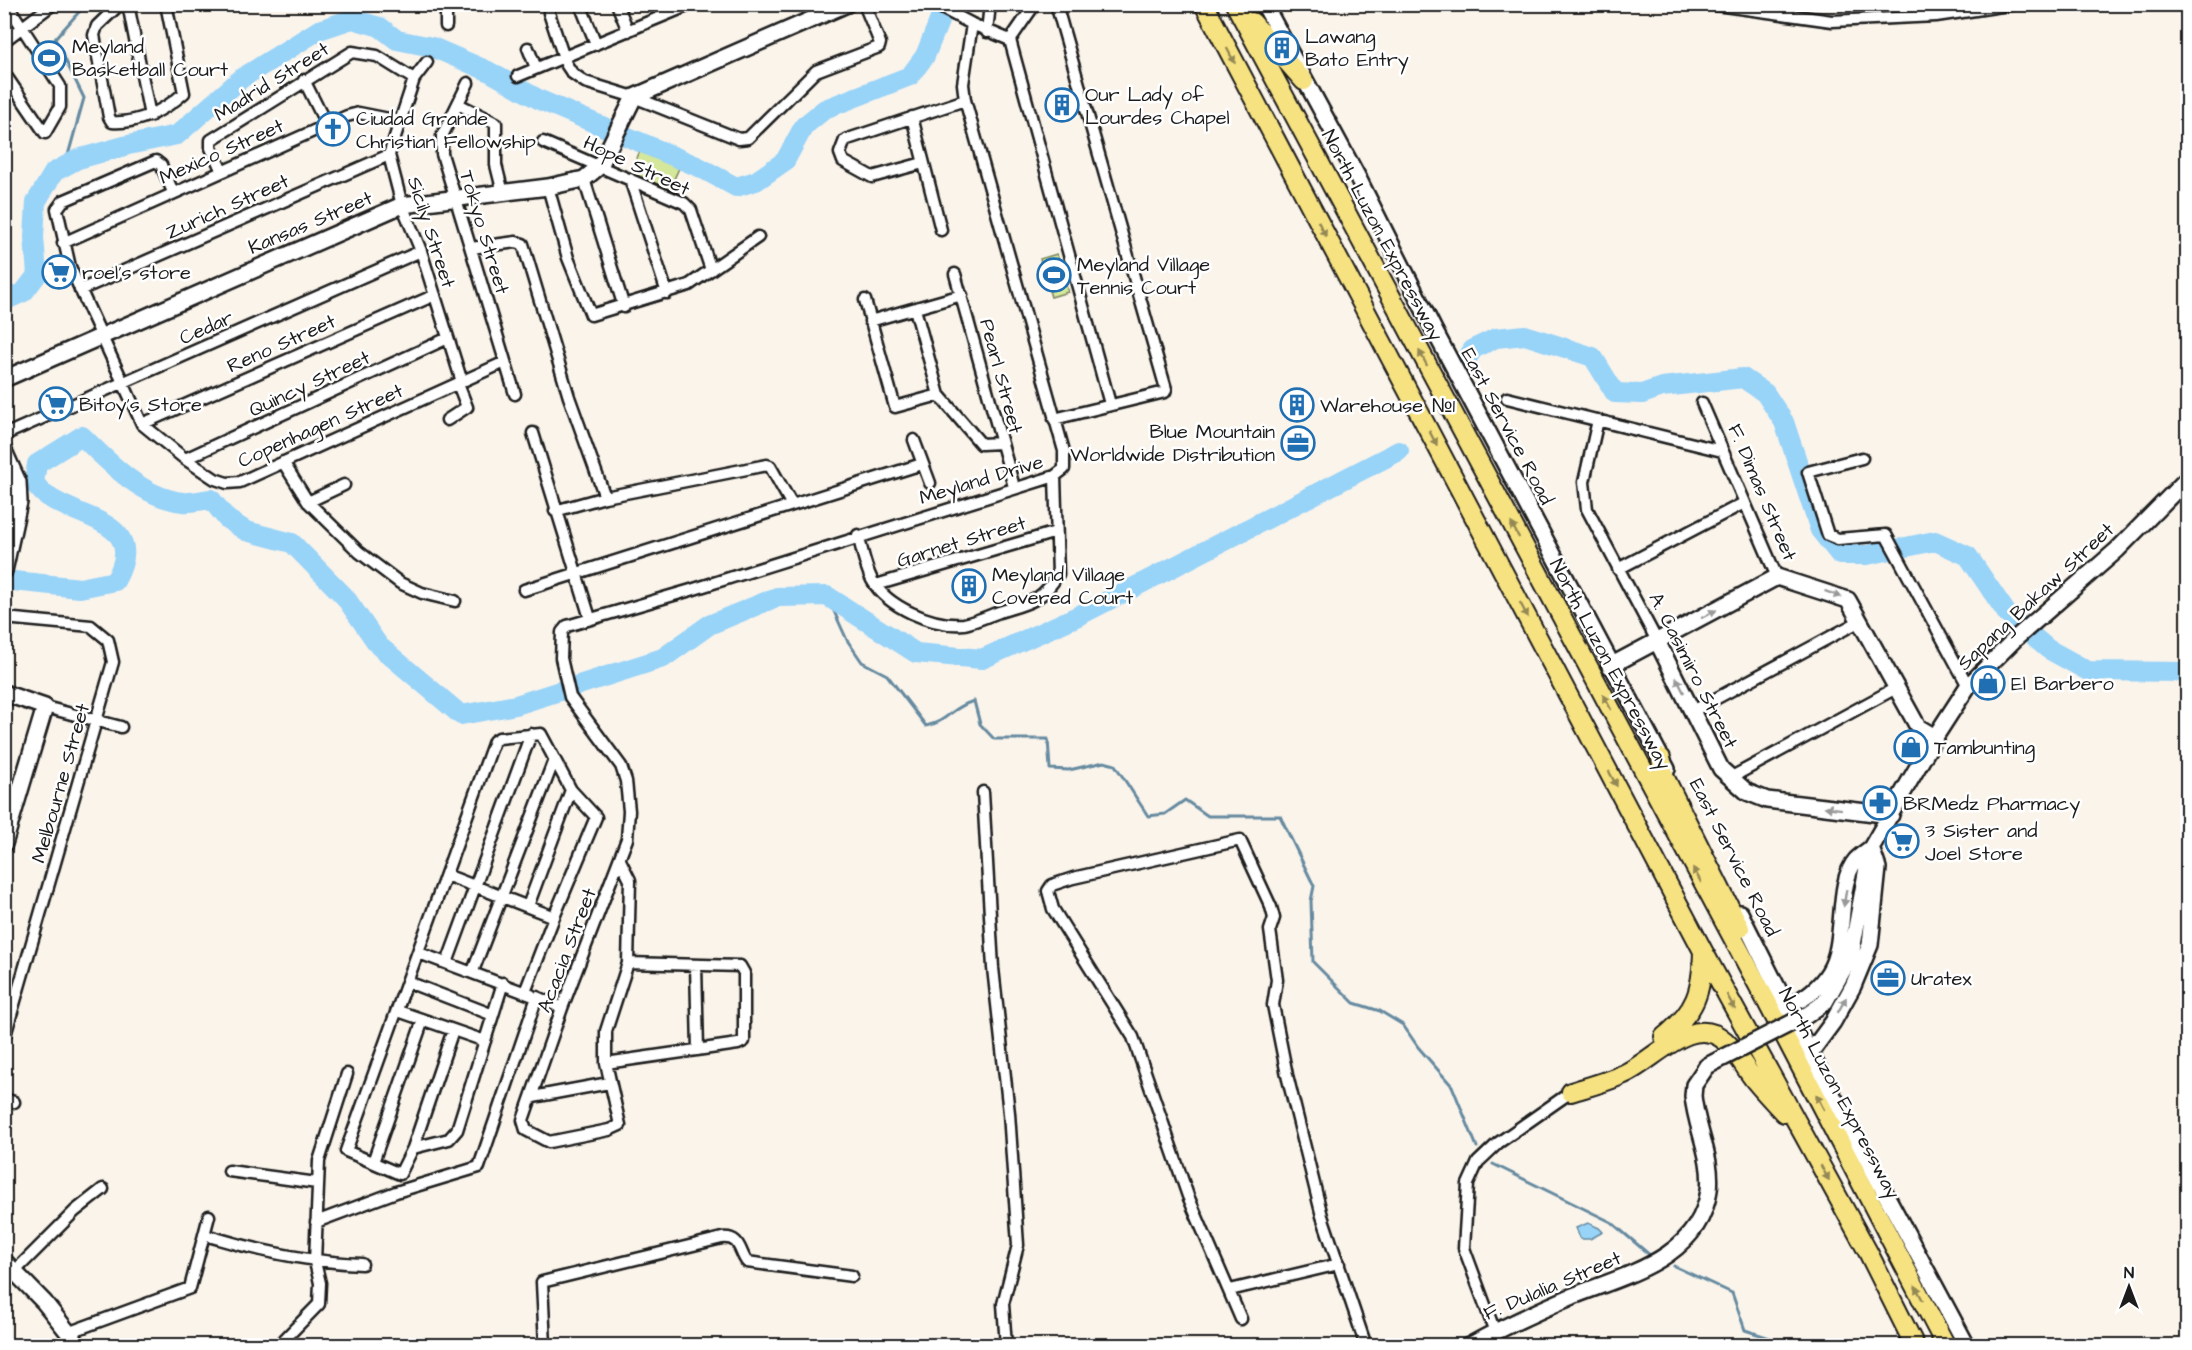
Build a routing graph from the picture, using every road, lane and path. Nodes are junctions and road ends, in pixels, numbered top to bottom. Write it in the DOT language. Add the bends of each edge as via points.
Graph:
graph roads {
  1 [pos="8,4"];
  2 [pos="53,4"];
  3 [pos="120,4"];
  4 [pos="128,4"];
  5 [pos="166,4"];
  6 [pos="446,4"];
  7 [pos="580,4"];
  8 [pos="617,4"];
  9 [pos="659,4"];
  10 [pos="692,4"];
  11 [pos="847,4"];
  12 [pos="864,4"];
  13 [pos="990,4"];
  14 [pos="1035,4"];
  15 [pos="1056,4"];
  16 [pos="1204,4"];
  17 [pos="1236,4"];
  18 [pos="1264,4"];
  19 [pos="1709,4"];
  20 [pos="2015,4"];
  21 [pos="936,6"];
  22 [pos="549,13"];
  23 [pos="664,16"];
  24 [pos="972,24"];
  25 [pos="446,26"];
  26 [pos="24,27"];
  27 [pos="628,31"];
  28 [pos="987,32"];
  29 [pos="1010,40"];
  30 [pos="4,41"];
  31 [pos="596,44"];
  32 [pos="528,48"];
  33 [pos="564,56"];
  34 [pos="427,62"];
  35 [pos="536,68"];
  36 [pos="4,74"];
  37 [pos="518,76"];
  38 [pos="414,79"];
  39 [pos="304,80"];
  40 [pos="1304,81"];
  41 [pos="468,83"];
  42 [pos="633,97"];
  43 [pos="965,100"];
  44 [pos="458,104"];
  45 [pos="150,116"];
  46 [pos="912,117"];
  47 [pos="399,121"];
  48 [pos="326,124"];
  49 [pos="543,142"];
  50 [pos="389,154"];
  51 [pos="923,163"];
  52 [pos="600,166"];
  53 [pos="222,171"];
  54 [pos="630,178"];
  55 [pos="584,179"];
  56 [pos="548,187"];
  57 [pos="173,192"];
  58 [pos="502,193"];
  59 [pos="455,199"];
  60 [pos="402,205"];
  61 [pos="941,230"];
  62 [pos="758,237"];
  63 [pos="63,243"];
  64 [pos="471,248"];
  65 [pos="421,251"];
  66 [pos="711,270"];
  67 [pos="956,274"];
  68 [pos="80,290"];
  69 [pos="667,293"];
  70 [pos="435,295"];
  71 [pos="962,295"];
  72 [pos="865,300"];
  73 [pos="624,307"];
  74 [pos="915,309"];
  75 [pos="870,321"];
  76 [pos="100,336"];
  77 [pos="448,338"];
  78 [pos="505,362"];
  79 [pos="4,379"];
  80 [pos="460,383"];
  81 [pos="124,384"];
  82 [pos="515,394"];
  83 [pos="939,395"];
  84 [pos="1507,398"];
  85 [pos="1702,403"];
  86 [pos="1110,404"];
  87 [pos="1054,419"];
  88 [pos="447,420"];
  89 [pos="1598,420"];
  90 [pos="142,424"];
  91 [pos="534,433"];
  92 [pos="4,435"];
  93 [pos="914,440"];
  94 [pos="1000,443"];
  95 [pos="4,451"];
  96 [pos="1722,451"];
  97 [pos="1862,458"];
  98 [pos="185,459"];
  99 [pos="283,462"];
  100 [pos="922,464"];
  101 [pos="1055,476"];
  102 [pos="2187,478"];
  103 [pos="930,483"];
  104 [pos="344,485"];
  105 [pos="1014,487"];
  106 [pos="605,497"];
  107 [pos="308,502"];
  108 [pos="1744,503"];
  109 [pos="792,505"];
  110 [pos="555,511"];
  111 [pos="1056,532"];
  112 [pos="858,536"];
  113 [pos="5,565"];
  114 [pos="1618,569"];
  115 [pos="577,571"];
  116 [pos="1777,577"];
  117 [pos="876,585"];
  118 [pos="524,590"];
  119 [pos="455,602"];
  120 [pos="4,618"];
  121 [pos="590,618"];
  122 [pos="1860,621"];
  123 [pos="1657,641"];
  124 [pos="1611,666"];
  125 [pos="1968,687"];
  126 [pos="1896,688"];
  127 [pos="4,693"];
  128 [pos="570,697"];
  129 [pos="45,706"];
  130 [pos="1693,711"];
  131 [pos="96,720"];
  132 [pos="121,728"];
  133 [pos="531,734"];
  134 [pos="1935,737"];
  135 [pos="1661,758"];
  136 [pos="554,760"];
  137 [pos="1730,778"];
  138 [pos="571,790"];
  139 [pos="983,792"];
  140 [pos="1891,815"];
  141 [pos="6,837"];
  142 [pos="1871,848"];
  143 [pos="620,860"];
  144 [pos="446,876"];
  145 [pos="475,886"];
  146 [pos="501,896"];
  147 [pos="528,906"];
  148 [pos="554,917"];
  149 [pos="1703,951"];
  150 [pos="419,953"];
  151 [pos="447,963"];
  152 [pos="628,963"];
  153 [pos="696,965"];
  154 [pos="473,971"];
  155 [pos="408,982"];
  156 [pos="503,983"];
  157 [pos="525,992"];
  158 [pos="537,997"];
  159 [pos="1766,1000"];
  160 [pos="562,1008"];
  161 [pos="1788,1008"];
  162 [pos="398,1011"];
  163 [pos="493,1015"];
  164 [pos="423,1020"];
  165 [pos="453,1030"];
  166 [pos="4,1039"];
  167 [pos="485,1041"];
  168 [pos="698,1050"];
  169 [pos="1810,1053"];
  170 [pos="606,1064"];
  171 [pos="347,1074"];
  172 [pos="609,1083"];
  173 [pos="1571,1092"];
  174 [pos="533,1097"];
  175 [pos="1802,1131"];
  176 [pos="413,1148"];
  177 [pos="373,1162"];
  178 [pos="229,1171"];
  179 [pos="400,1174"];
  180 [pos="317,1183"];
  181 [pos="103,1189"];
  182 [pos="396,1192"];
  183 [pos="209,1216"];
  184 [pos="316,1222"];
  185 [pos="212,1237"];
  186 [pos="315,1262"];
  187 [pos="362,1264"];
  188 [pos="1340,1264"];
  189 [pos="10,1266"];
  190 [pos="852,1276"];
  191 [pos="1230,1290"];
  192 [pos="1241,1319"];
  193 [pos="70,1332"];
  194 [pos="1495,1332"];
  195 [pos="79,1346"];
  196 [pos="279,1346"];
  197 [pos="545,1346"];
  198 [pos="1006,1346"];
  199 [pos="1366,1346"];
  200 [pos="1470,1346"];
  201 [pos="1915,1346"];
  202 [pos="1946,1346"];
  203 [pos="1967,1346"];
  1 -- 26 [label="street"];
  2 -- 26 [label="street"];
  3 -- 45 [label="street" via="94,30 109,117 112,122 119,122"];
  4 -- 45 [label="street"];
  5 -- 45 [label="street" via="185,90"];
  6 -- 25 [label="street"];
  7 -- 31 [label="street"];
  8 -- 27 [label="street"];
  9 -- 23 [label="street"];
  10 -- 23 [label="street"];
  11 -- 42 [label="street"];
  12 -- 42 [label="street" via="879,47 816,71 747,138 739,139"];
  13 -- 28 [label="street"];
  14 -- 29 [label="street"];
  15 -- 86 [label="street" via="1166,389"];
  16 -- 149 [label="highway, one-way"];
  17 -- 40 [label="highway"];
  159 -- 17 [label="highway, North Luzon Expressway, one-way"];
  18 -- 40 [label="street, East Service Road"];
  19 -- 20 [label="street" via="1832,21 1936,16"];
  21 -- 24 [label="street"];
  22 -- 33 [label="street"];
  23 -- 27 [label="street"];
  24 -- 28 [label="street"];
  24 -- 43 [label="street, Meyland Drive" via="963,84"];
  26 -- 30 [label="street"];
  26 -- 36 [label="street" via="60,86 60,107 45,133"];
  27 -- 31 [label="street"];
  28 -- 29 [label="street"];
  29 -- 86 [label="street"];
  31 -- 33 [label="street"];
  32 -- 35 [label="street"];
  33 -- 35 [label="street"];
  33 -- 42 [label="street" via="572,73 585,82"];
  34 -- 38 [label="street"];
  35 -- 37 [label="street"];
  38 -- 39 [label="street, Madrid Street" via="377,56 352,52"];
  38 -- 47 [label="street"];
  39 -- 48 [label="street"];
  39 -- 53 [label="street, Madrid Street" via="211,140"];
  40 -- 124 [label="street, East Service Road"];
  41 -- 44 [label="street, Tokyo Street"];
  42 -- 52 [label="street, Kansas Street"];
  43 -- 46 [label="street"];
  43 -- 87 [label="street, Meyland Drive"];
  44 -- 58 [label="street" via="496,123 496,165"];
  44 -- 59 [label="street, Tokyo Street" via="442,136 442,153"];
  46 -- 51 [label="street"];
  46 -- 51 [label="street" via="845,140 840,156 872,177"];
  47 -- 48 [label="street, Mexico Street" via="359,113"];
  47 -- 50 [label="street"];
  48 -- 53 [label="street, Mexico Street"];
  49 -- 52 [label="street, Hope Street"];
  50 -- 60 [label="street, Sicily Street"];
  50 -- 68 [label="street, Zurich Street"];
  51 -- 61 [label="street"];
  52 -- 54 [label="street, Hope Street"];
  52 -- 55 [label="street, Kansas Street"];
  53 -- 57 [label="street, Mexico Street"];
  54 -- 66 [label="street, Hope Street" via="691,210"];
  54 -- 69 [label="street"];
  55 -- 56 [label="street, Kansas Street"];
  55 -- 73 [label="street"];
  56 -- 58 [label="street, Kansas Street"];
  56 -- 73 [label="street" via="568,258 591,315"];
  57 -- 63 [label="street, Mexico Street"];
  57 -- 63 [label="street, Copenhagen Street" via="156,161 63,201 57,209"];
  58 -- 59 [label="street, Kansas Street"];
  59 -- 60 [label="street, Kansas Street"];
  59 -- 64 [label="street, Tokyo Street"];
  60 -- 65 [label="street, Sicily Street"];
  60 -- 76 [label="street, Kansas Street"];
  62 -- 66 [label="street"];
  63 -- 68 [label="street, Copenhagen Street"];
  64 -- 78 [label="street, Tokyo Street"];
  64 -- 106 [label="street" via="523,244 569,397"];
  65 -- 70 [label="street, Sicily Street"];
  65 -- 81 [label="street, Cedar"];
  66 -- 69 [label="street" via="689,285"];
  67 -- 71 [label="street, Pearl Street"];
  68 -- 76 [label="street, Copenhagen Street"];
  69 -- 73 [label="street"];
  70 -- 77 [label="street, Sicily Street"];
  70 -- 90 [label="street, Reno Street"];
  71 -- 74 [label="street"];
  71 -- 94 [label="street, Pearl Street"];
  72 -- 75 [label="street"];
  74 -- 75 [label="street"];
  74 -- 83 [label="street"];
  75 -- 83 [label="street" via="895,407"];
  76 -- 79 [label="street, Kansas Street"];
  76 -- 81 [label="street, Copenhagen Street"];
  77 -- 80 [label="street, Sicily Street"];
  77 -- 98 [label="street, Quincy Street"];
  78 -- 80 [label="street, Copenhagen Street"];
  78 -- 82 [label="street, Tokyo Street"];
  80 -- 88 [label="street, Sicily Street" via="466,409"];
  80 -- 99 [label="street, Copenhagen Street"];
  81 -- 90 [label="street, Copenhagen Street"];
  81 -- 92 [label="street, Cedar"];
  83 -- 94 [label="street" via="981,444"];
  84 -- 89 [label="street"];
  85 -- 96 [label="street, F. Dimas Street"];
  86 -- 87 [label="street"];
  87 -- 101 [label="street, Meyland Drive" via="1065,460 1064,469"];
  89 -- 96 [label="street"];
  89 -- 114 [label="street, A. Casimiro Street" via="1584,482 1587,509"];
  90 -- 98 [label="street, Copenhagen Street"];
  91 -- 110 [label="street"];
  93 -- 100 [label="street"];
  94 -- 105 [label="street, Pearl Street"];
  95 -- 113 [label="street" via="18,482 19,502"];
  96 -- 108 [label="street, F. Dimas Street"];
  97 -- 125 [label="street" via="1813,469 1807,476 1828,535 1838,539 1882,533"];
  98 -- 99 [label="street, Copenhagen Street" via="226,483 240,482"];
  99 -- 107 [label="street"];
  100 -- 103 [label="street"];
  100 -- 109 [label="street"];
  101 -- 105 [label="street, Meyland Drive"];
  101 -- 111 [label="street"];
  102 -- 125 [label="street, Sapang Bakaw Street" via="2117,550 2016,638"];
  104 -- 107 [label="street"];
  105 -- 112 [label="street, Meyland Drive"];
  106 -- 109 [label="street" via="767,465"];
  106 -- 110 [label="street"];
  107 -- 119 [label="street" via="382,571 422,593"];
  108 -- 114 [label="street"];
  108 -- 116 [label="street, F. Dimas Street"];
  109 -- 115 [label="street"];
  110 -- 115 [label="street"];
  111 -- 117 [label="street, Garnet Street"];
  111 -- 117 [label="street" via="1058,574 1040,598 964,624 915,616"];
  112 -- 117 [label="street"];
  112 -- 121 [label="street, Meyland Drive"];
  114 -- 123 [label="street, A. Casimiro Street"];
  115 -- 118 [label="street"];
  115 -- 121 [label="street"];
  116 -- 122 [label="street, F. Dimas Street, one-way" via="1848,600"];
  123 -- 116 [label="street, one-way"];
  120 -- 131 [label="street, Melbourne Street" via="91,627 108,640 113,662"];
  121 -- 128 [label="street, Meyland Drive" via="567,626 562,632 561,658"];
  122 -- 126 [label="street, F. Dimas Street"];
  122 -- 130 [label="street"];
  123 -- 124 [label="street"];
  130 -- 123 [label="street, A. Casimiro Street, one-way"];
  124 -- 135 [label="street, East Service Road"];
  125 -- 134 [label="street, Sapang Bakaw Street"];
  126 -- 134 [label="street, F. Dimas Street" via="1918,727"];
  126 -- 137 [label="street"];
  127 -- 129 [label="street"];
  128 -- 143 [label="street, Acacia Street" via="609,747 626,781 627,839"];
  129 -- 131 [label="street"];
  129 -- 141 [label="street"];
  130 -- 137 [label="street, A. Casimiro Street" via="1721,769"];
  131 -- 132 [label="street"];
  131 -- 166 [label="street, Melbourne Street"];
  133 -- 136 [label="street" via="541,734"];
  133 -- 144 [label="street" via="494,741"];
  133 -- 145 [label="street"];
  134 -- 140 [label="street, Sapang Bakaw Street"];
  135 -- 159 [label="highway" via="1664,776 1758,962"];
  135 -- 161 [label="street, East Service Road"];
  136 -- 138 [label="street"];
  136 -- 146 [label="street"];
  140 -- 137 [label="street, A. Casimiro Street, one-way" via="1767,800 1747,792"];
  138 -- 147 [label="street"];
  138 -- 148 [label="street" via="596,819"];
  139 -- 198 [label="street" via="993,968 1018,1245 1003,1304"];
  140 -- 142 [label="street, Sapang Bakaw Street"];
  142 -- 161 [label="street, Sapang Bakaw Street, one-way" via="1855,861 1848,879 1836,958 1830,972 1817,988"];
  169 -- 142 [label="street, one-way" via="1833,1022 1870,945 1878,867"];
  142 -- 194 [label="street, F. Dulalia Street, bridge" via="1851,956 1825,1002 1707,1066 1694,1084 1693,1096 1709,1170 1709,1191 1700,1221 1668,1256 1652,1265"];
  143 -- 152 [label="street" via="630,880"];
  143 -- 160 [label="street, Acacia Street"];
  144 -- 145 [label="street"];
  144 -- 150 [label="street"];
  145 -- 146 [label="street"];
  145 -- 151 [label="street"];
  146 -- 147 [label="street"];
  146 -- 154 [label="street"];
  147 -- 148 [label="street"];
  148 -- 157 [label="street"];
  149 -- 173 [label="highway" via="1697,996 1680,1024 1646,1052"];
  149 -- 175 [label="highway, one-way"];
  150 -- 151 [label="street"];
  150 -- 155 [label="street"];
  151 -- 154 [label="street"];
  152 -- 153 [label="street"];
  152 -- 170 [label="street" via="606,1026"];
  153 -- 168 [label="street"];
  153 -- 168 [label="street" via="740,966 744,973 744,1041"];
  154 -- 156 [label="street"];
  155 -- 162 [label="street"];
  155 -- 163 [label="street"];
  156 -- 157 [label="street"];
  156 -- 163 [label="street"];
  157 -- 158 [label="street"];
  158 -- 160 [label="street"];
  158 -- 182 [label="street" via="482,1162 473,1170"];
  202 -- 159 [label="highway, North Luzon Expressway, one-way"];
  160 -- 174 [label="street, Acacia Street"];
  161 -- 169 [label="street, East Service Road"];
  162 -- 164 [label="street"];
  162 -- 177 [label="street" via="346,1151"];
  163 -- 167 [label="street"];
  164 -- 165 [label="street"];
  164 -- 177 [label="street"];
  165 -- 167 [label="street"];
  165 -- 176 [label="street"];
  167 -- 176 [label="street" via="457,1130 449,1139"];
  168 -- 170 [label="street"];
  169 -- 203 [label="street, East Service Road"];
  170 -- 172 [label="street"];
  171 -- 180 [label="street" via="322,1148"];
  172 -- 174 [label="street"];
  172 -- 174 [label="street, Acacia Street" via="620,1125 544,1141 523,1126"];
  173 -- 175 [label="highway" via="1627,1073 1681,1036 1703,1031 1725,1041 1754,1080"];
  173 -- 194 [label="street" via="1498,1143 1478,1162 1468,1184 1464,1248"];
  175 -- 201 [label="highway, one-way"];
  176 -- 179 [label="street"];
  177 -- 179 [label="street"];
  178 -- 180 [label="street"];
  179 -- 182 [label="street"];
  180 -- 184 [label="street"];
  181 -- 189 [label="street"];
  182 -- 184 [label="street"];
  183 -- 193 [label="street" via="190,1288"];
  184 -- 186 [label="street"];
  185 -- 186 [label="street"];
  186 -- 187 [label="street"];
  186 -- 196 [label="street" via="319,1304"];
  188 -- 191 [label="street"];
  188 -- 191 [label="street" via="1316,1193 1273,1005 1277,980 1270,930 1274,918 1240,840 1052,885 1048,891 1053,909 1133,1037 1188,1196"];
  188 -- 199 [label="street"];
  189 -- 193 [label="street"];
  190 -- 197 [label="street" via="747,1262 734,1240 722,1238 542,1282"];
  191 -- 192 [label="street"];
  193 -- 195 [label="street"];
  194 -- 200 [label="street, F. Dulalia Street"];
}
